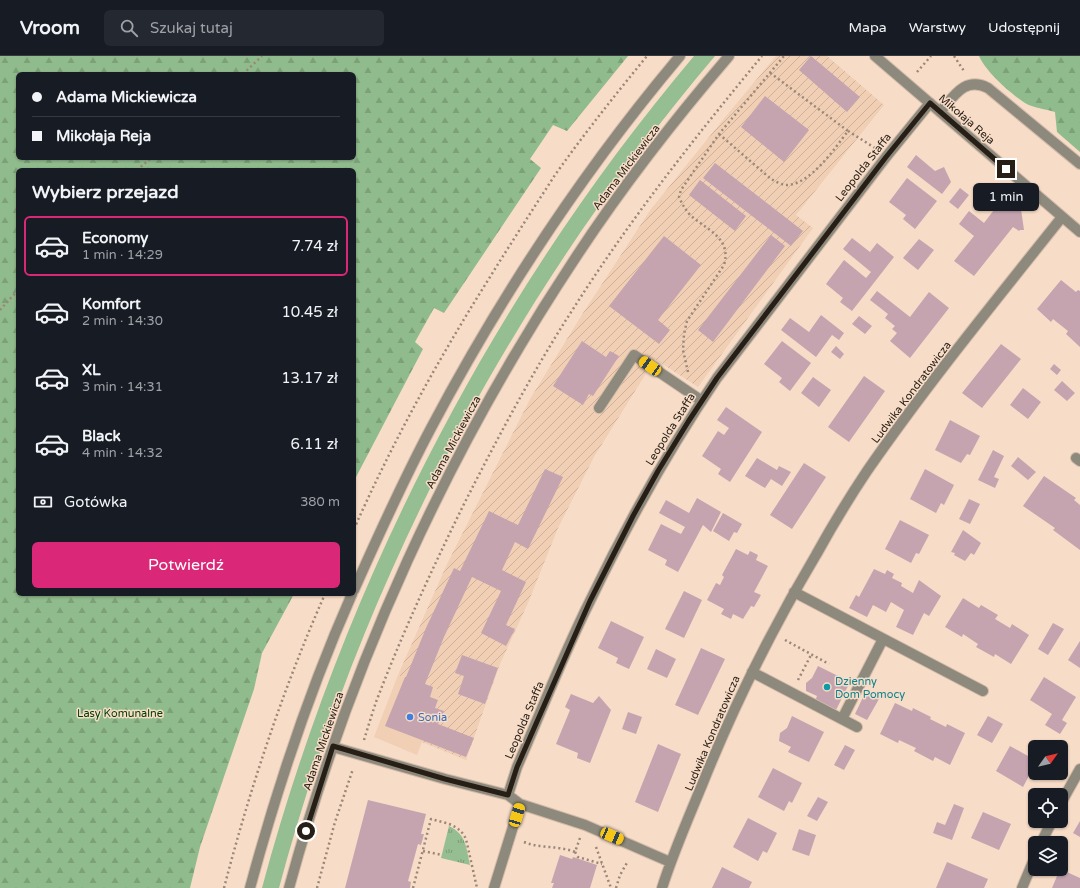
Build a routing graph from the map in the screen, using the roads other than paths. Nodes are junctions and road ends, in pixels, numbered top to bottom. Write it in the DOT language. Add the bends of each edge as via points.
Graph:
graph roads {
  1 [pos="680,56"];
  2 [pos="729,56"];
  3 [pos="875,56"];
  4 [pos="930,103"];
  5 [pos="940,112"];
  6 [pos="1080,164"];
  7 [pos="1062,217"];
  8 [pos="1080,232"];
  9 [pos="705,397"];
  10 [pos="599,408"];
  11 [pos="356,586"];
  12 [pos="794,592"];
  13 [pos="351,596"];
  14 [pos="883,638"];
  15 [pos="752,672"];
  16 [pos="983,691"];
  17 [pos="842,719"];
  18 [pos="857,727"];
  19 [pos="333,746"];
  20 [pos="1080,769"];
  21 [pos="1068,790"];
  22 [pos="508,795"];
  23 [pos="520,804"];
  24 [pos="670,862"];
  25 [pos="1028,874"];
  26 [pos="250,888"];
  27 [pos="289,888"];
  28 [pos="494,888"];
  29 [pos="662,888"];
  30 [pos="1022,888"];
  1 -- 11 [label="street" via="617,135 527,264 470,357 401,487"];
  2 -- 19 [label="street, Adama Mickiewicza" via="664,136 601,220 498,382 407,562"];
  3 -- 4 [label="street, Mikołaja Reja"];
  4 -- 5 [label="street, Mikołaja Reja"];
  4 -- 9 [label="street, Leopolda Staffa" via="886,157"];
  5 -- 6 [label="street" via="965,86 972,83 982,85"];
  5 -- 7 [label="street, Mikołaja Reja"];
  7 -- 8 [label="street, Mikołaja Reja"];
  7 -- 12 [label="street, Ludwika Kondratowicza" via="896,430 851,496"];
  9 -- 10 [label="street" via="634,355"];
  9 -- 22 [label="street, Leopolda Staffa" via="658,471 590,601 517,767"];
  12 -- 14 [label="street"];
  12 -- 15 [label="street, Ludwika Kondratowicza"];
  13 -- 26 [label="street" via="299,729"];
  14 -- 16 [label="street"];
  14 -- 17 [label="street"];
  15 -- 17 [label="street"];
  15 -- 24 [label="street, Ludwika Kondratowicza"];
  17 -- 18 [label="street"];
  19 -- 22 [label="street"];
  19 -- 27 [label="street, Adama Mickiewicza"];
  20 -- 21 [label="street"];
  22 -- 23 [label="street"];
  23 -- 24 [label="street" via="586,825"];
  23 -- 28 [label="street"];
  24 -- 29 [label="street, Ludwika Kondratowicza"];
  25 -- 30 [label="street"];
}
